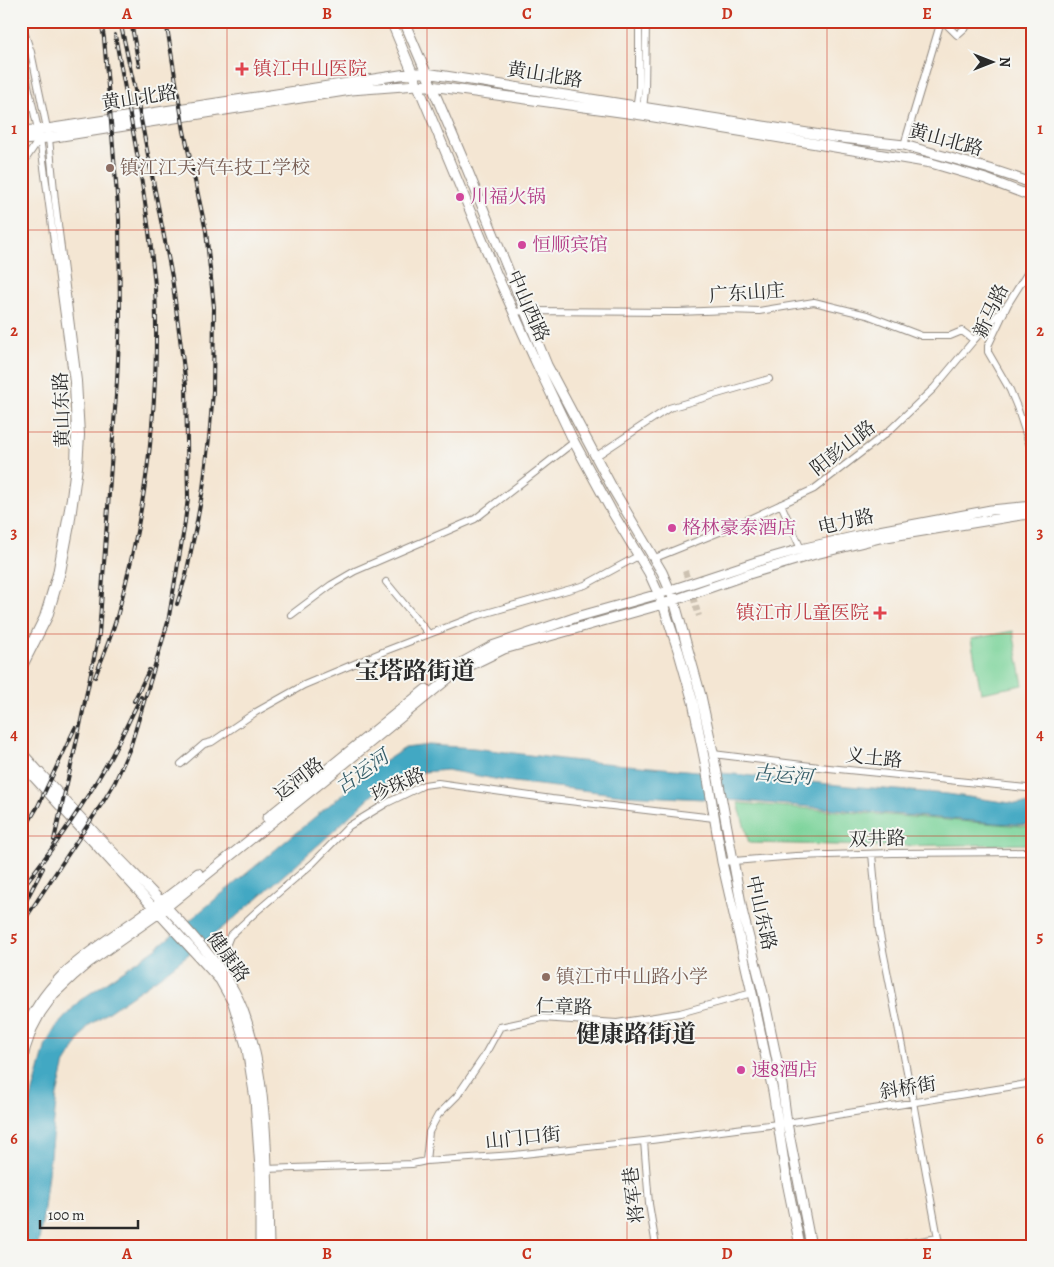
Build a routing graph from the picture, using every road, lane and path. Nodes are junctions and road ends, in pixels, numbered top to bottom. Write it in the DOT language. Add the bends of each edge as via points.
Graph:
graph roads {
  1 [pos="391,21"];
  2 [pos="404,21"];
  3 [pos="639,21"];
  4 [pos="646,21"];
  5 [pos="942,21"];
  6 [pos="973,21"];
  7 [pos="21,23"];
  8 [pos="21,55"];
  9 [pos="413,73"];
  10 [pos="426,73"];
  11 [pos="417,85"];
  12 [pos="431,86"];
  13 [pos="639,111"];
  14 [pos="21,131"];
  15 [pos="44,134"];
  16 [pos="21,140"];
  17 [pos="904,145"];
  18 [pos="21,166"];
  19 [pos="1033,185"];
  20 [pos="1033,197"];
  21 [pos="1033,264"];
  22 [pos="1008,304"];
  23 [pos="525,311"];
  24 [pos="513,312"];
  25 [pos="974,340"];
  26 [pos="769,379"];
  27 [pos="574,442"];
  28 [pos="1033,455"];
  29 [pos="595,457"];
  30 [pos="781,504"];
  31 [pos="1033,506"];
  32 [pos="1033,514"];
  33 [pos="801,549"];
  34 [pos="638,556"];
  35 [pos="655,558"];
  36 [pos="386,582"];
  37 [pos="670,590"];
  38 [pos="659,594"];
  39 [pos="674,600"];
  40 [pos="663,604"];
  41 [pos="291,615"];
  42 [pos="429,634"];
  43 [pos="21,661"];
  44 [pos="21,672"];
  45 [pos="21,752"];
  46 [pos="713,754"];
  47 [pos="21,763"];
  48 [pos="182,764"];
  49 [pos="1033,788"];
  50 [pos="714,818"];
  51 [pos="1033,852"];
  52 [pos="872,854"];
  53 [pos="732,860"];
  54 [pos="722,862"];
  55 [pos="164,904"];
  56 [pos="156,910"];
  57 [pos="211,962"];
  58 [pos="752,993"];
  59 [pos="21,1042"];
  60 [pos="21,1068"];
  61 [pos="1033,1083"];
  62 [pos="913,1102"];
  63 [pos="787,1122"];
  64 [pos="777,1124"];
  65 [pos="644,1141"];
  66 [pos="426,1162"];
  67 [pos="264,1169"];
  68 [pos="938,1238"];
  69 [pos="260,1246"];
  70 [pos="269,1246"];
  71 [pos="656,1246"];
  72 [pos="800,1246"];
  73 [pos="811,1246"];
  74 [pos="891,1246"];
  75 [pos="941,1246"];
  1 -- 9 [label="main road, 中山西路"];
  2 -- 10 [label="main road, 中山西路"];
  3 -- 13 [label="street"];
  4 -- 13 [label="street" via="645,90"];
  5 -- 6 [label="street" via="957,35"];
  5 -- 17 [label="street"];
  7 -- 15 [label="street" via="31,52"];
  8 -- 15 [label="street"];
  9 -- 10 [label="main road, 黄山北路"];
  9 -- 11 [label="main road, 中山西路"];
  9 -- 15 [label="main road, 黄山北路"];
  10 -- 12 [label="main road, 中山西路"];
  10 -- 13 [label="main road, 黄山北路"];
  11 -- 12 [label="main road, 黄山北路"];
  11 -- 15 [label="main road, 黄山北路" via="351,90"];
  11 -- 24 [label="main road, 中山西路"];
  12 -- 13 [label="main road, 黄山北路"];
  12 -- 23 [label="main road, 中山西路"];
  13 -- 17 [label="main road, 黄山北路"];
  13 -- 20 [label="main road, 黄山北路" via="931,163"];
  14 -- 15 [label="main road"];
  15 -- 16 [label="main road"];
  15 -- 18 [label="street"];
  15 -- 43 [label="street, 黄山东路" via="72,373 74,466 56,574 43,617"];
  15 -- 44 [label="street, 黄山东路" via="78,381 80,435 75,495 62,572 49,617"];
  17 -- 19 [label="main road, 黄山北路" via="990,169"];
  21 -- 22 [label="street, 新马路"];
  22 -- 25 [label="street, 阳彭山路"];
  22 -- 28 [label="street, 新马路" via="988,352 1010,390"];
  23 -- 24 [label="street, 广东山庄"];
  23 -- 25 [label="street, 广东山庄" via="759,311 814,302 867,315 922,336 950,336 962,331"];
  23 -- 29 [label="main road, 中山西路" via="547,365"];
  24 -- 27 [label="main road, 中山西路"];
  25 -- 30 [label="street, 阳彭山路" via="934,388 889,431 814,489"];
  26 -- 29 [label="street" via="669,408"];
  27 -- 34 [label="main road, 中山西路"];
  27 -- 41 [label="street" via="474,519 355,571 331,584"];
  29 -- 35 [label="main road, 中山西路"];
  30 -- 33 [label="street"];
  30 -- 35 [label="street, 阳彭山路"];
  31 -- 33 [label="main road, 电力路" via="931,521"];
  32 -- 39 [label="main road, 电力路" via="880,538 812,555"];
  33 -- 37 [label="main road, 电力路"];
  34 -- 38 [label="main road, 中山西路"];
  34 -- 42 [label="street" via="585,585 476,616"];
  35 -- 37 [label="main road, 中山西路"];
  36 -- 42 [label="street"];
  37 -- 38 [label="main road, 电力路"];
  37 -- 39 [label="main road, 中山东路"];
  38 -- 40 [label="main road, 中山东路"];
  38 -- 55 [label="main road, 运河路" via="492,646 454,667"];
  39 -- 40 [label="main road, 电力路"];
  39 -- 46 [label="main road, 中山东路" via="701,696"];
  40 -- 50 [label="main road, 中山东路" via="692,699"];
  40 -- 55 [label="main road, 运河路" via="504,649 455,673"];
  42 -- 48 [label="street" via="304,685 204,744"];
  45 -- 55 [label="main road, 健康路"];
  46 -- 49 [label="street, 义土路"];
  46 -- 53 [label="main road, 中山东路"];
  47 -- 56 [label="main road, 健康路"];
  50 -- 54 [label="main road, 中山东路"];
  50 -- 57 [label="street, 珍珠路" via="438,783 424,785 349,826 230,936"];
  51 -- 52 [label="street, 双井路"];
  52 -- 53 [label="street, 双井路"];
  52 -- 62 [label="street" via="879,930"];
  53 -- 54 [label="street, 双井路"];
  53 -- 63 [label="main road, 中山东路" via="782,1085"];
  54 -- 58 [label="main road, 中山东路"];
  55 -- 56 [label="main road, 运河路"];
  55 -- 57 [label="main road, 健康路"];
  56 -- 57 [label="main road, 健康路"];
  56 -- 59 [label="main road, 运河路" via="80,959 64,973 35,1009"];
  56 -- 60 [label="main road, 运河路" via="54,994 32,1029"];
  57 -- 67 [label="main road, 健康路" via="233,1003 248,1049"];
  57 -- 67 [label="main road, 健康路" via="230,982 254,1048 262,1100"];
  58 -- 64 [label="main road, 中山东路"];
  58 -- 66 [label="street, 仁章路" via="686,1011 617,1023 542,1018 500,1027 484,1058 457,1096 438,1115 429,1132"];
  61 -- 62 [label="street, 斜桥街"];
  62 -- 63 [label="street, 斜桥街"];
  62 -- 68 [label="street"];
  63 -- 64 [label="street, 山门口街"];
  63 -- 73 [label="main road, 中山东路"];
  64 -- 65 [label="street, 山门口街"];
  64 -- 72 [label="main road, 中山东路"];
  65 -- 66 [label="street, 山门口街"];
  65 -- 71 [label="street, 将军巷"];
  66 -- 67 [label="street, 山门口街"];
  67 -- 69 [label="main road, 健康路"];
  67 -- 70 [label="main road, 健康路"];
  68 -- 74 [label="street"];
  68 -- 75 [label="street"];
}
